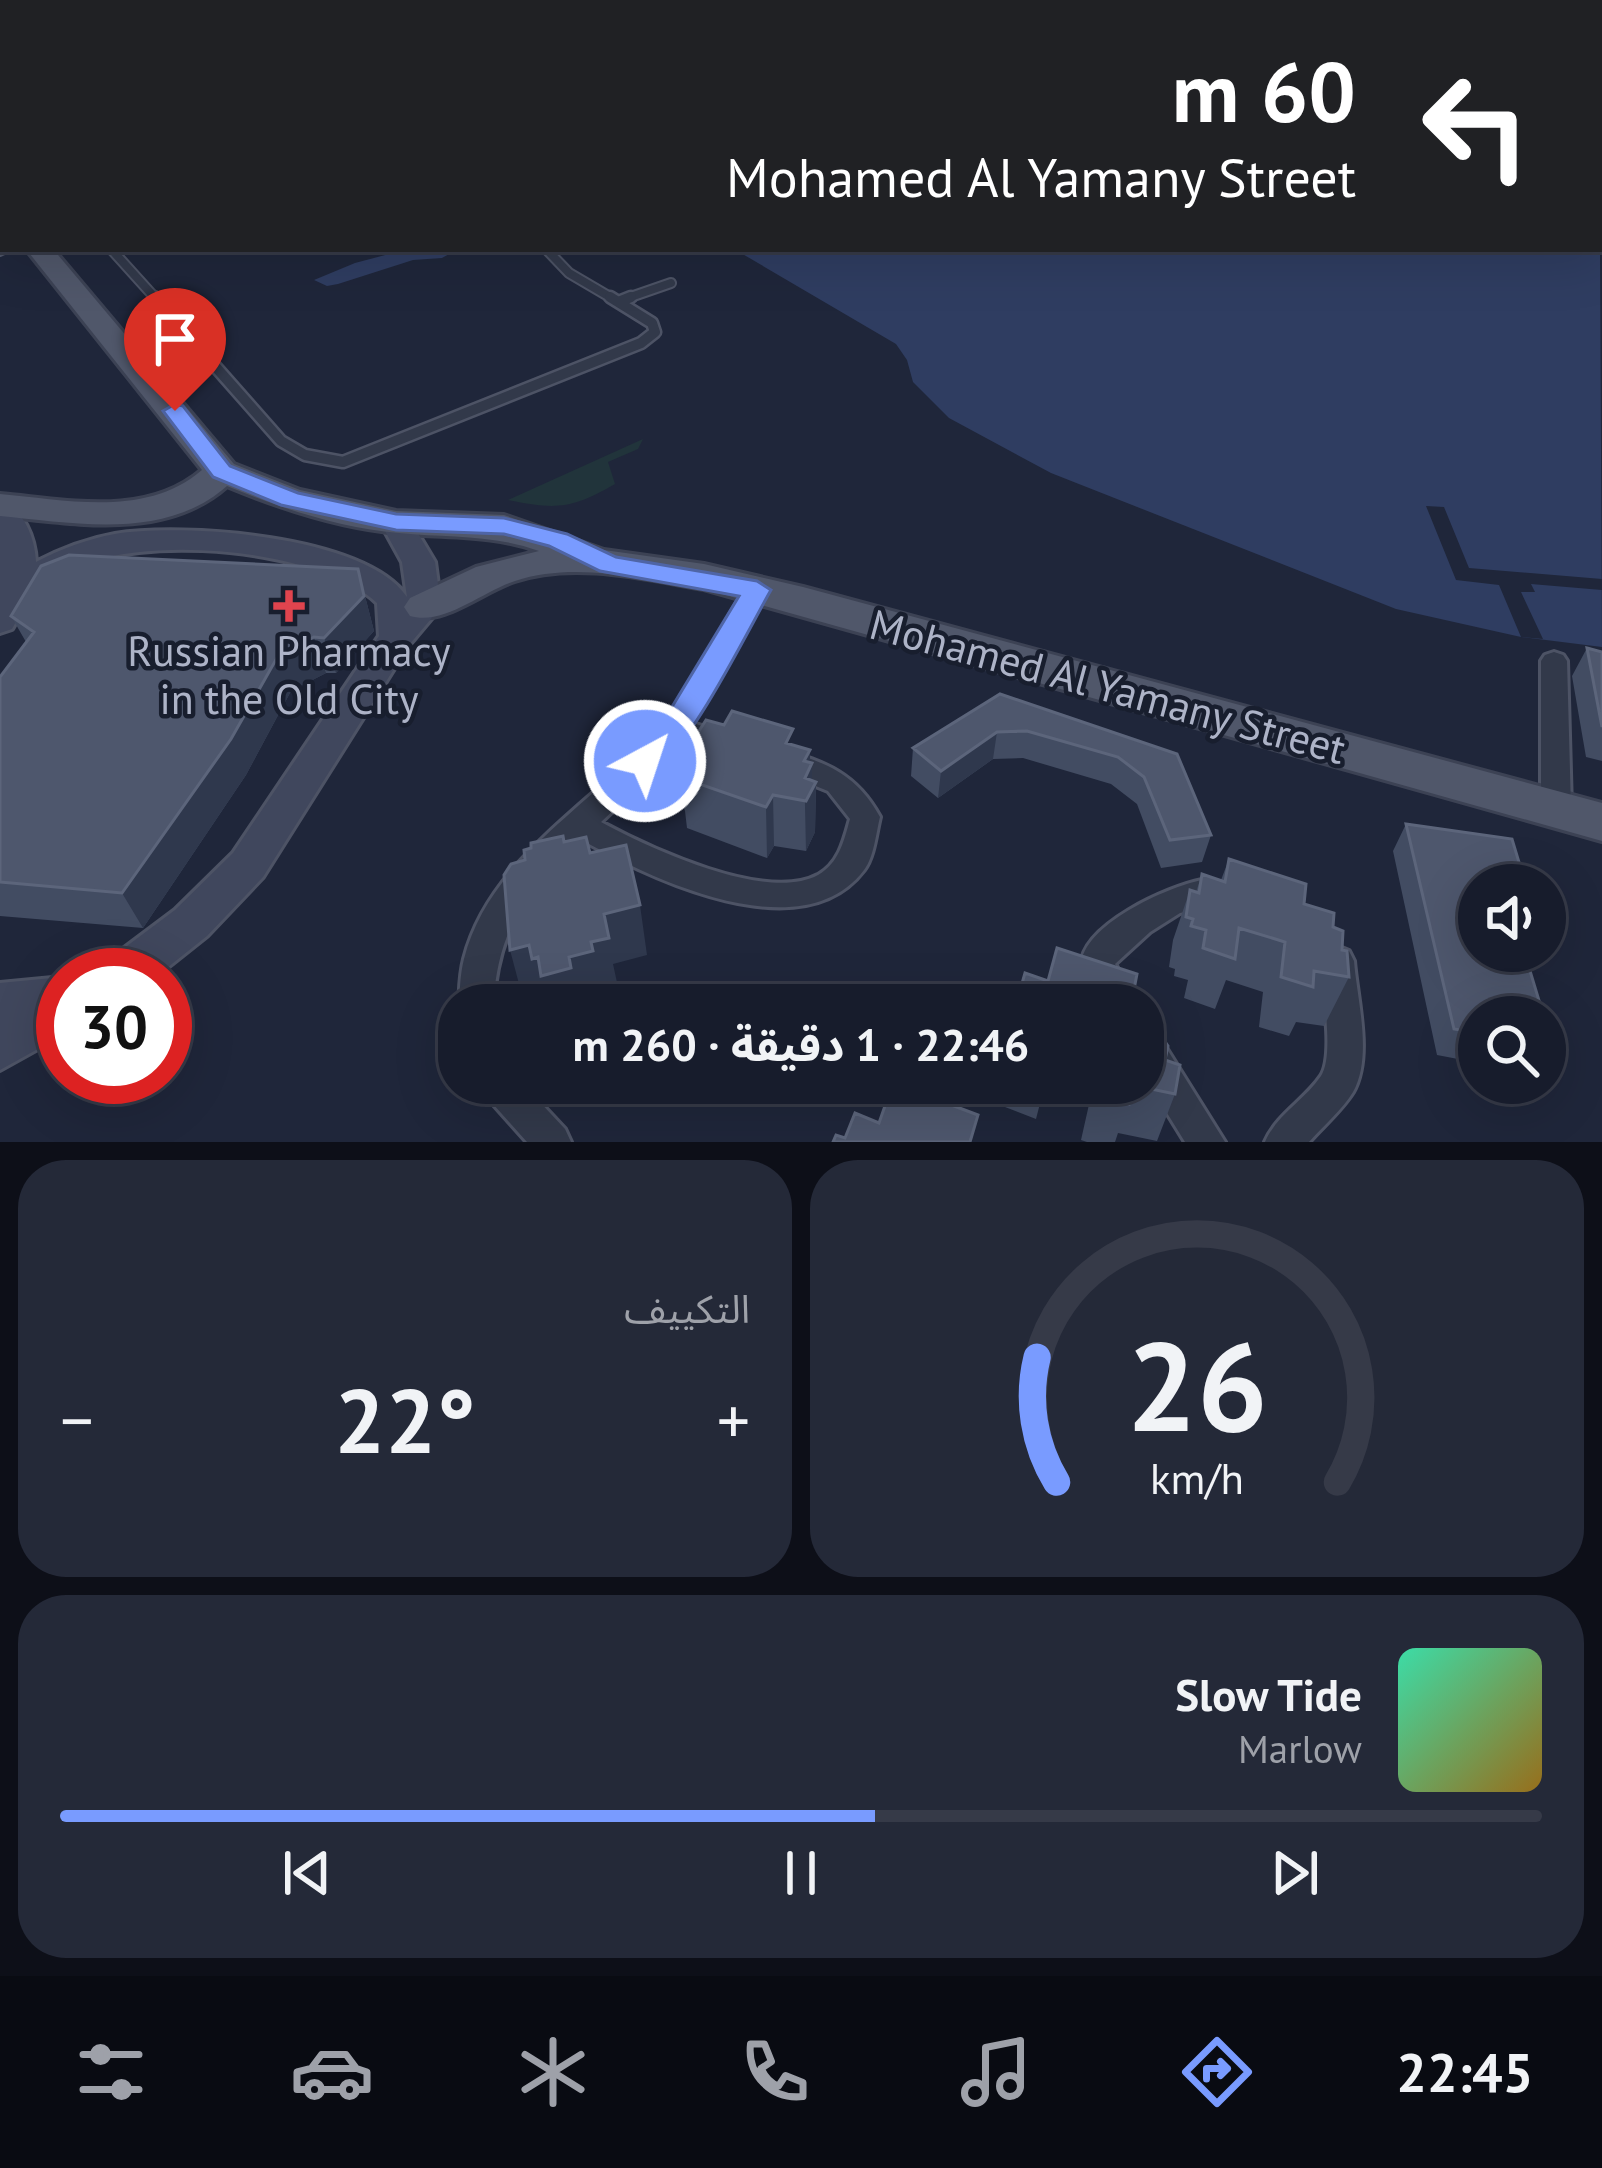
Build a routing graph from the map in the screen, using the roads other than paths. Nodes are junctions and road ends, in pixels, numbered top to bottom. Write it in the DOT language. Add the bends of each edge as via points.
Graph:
graph roads {
  1 [pos="41,252"];
  2 [pos="114,252"];
  3 [pos="549,252"];
  4 [pos="671,283"];
  5 [pos="621,301"];
  6 [pos="222,472"];
  7 [pos="0,508"];
  8 [pos="396,522"];
  9 [pos="610,565"];
  10 [pos="757,590"];
  11 [pos="8,606"];
  12 [pos="424,608"];
  13 [pos="397,637"];
  14 [pos="1554,661"];
  15 [pos="676,728"];
  16 [pos="1556,809"];
  17 [pos="1602,822"];
  18 [pos="582,826"];
  19 [pos="1256,903"];
  20 [pos="1311,930"];
  21 [pos="158,948"];
  22 [pos="478,984"];
  23 [pos="1109,984"];
  24 [pos="36,1001"];
  25 [pos="0,1004"];
  26 [pos="36,1026"];
  27 [pos="0,1047"];
  28 [pos="1164,1075"];
  29 [pos="517,1104"];
  30 [pos="552,1142"];
  31 [pos="1206,1142"];
  32 [pos="1284,1142"];
  1 -- 6 [label="main road"];
  2 -- 5 [label="lane" via="281,441 343,462 641,344 655,326"];
  3 -- 5 [label="lane" via="569,273"];
  4 -- 5 [label="lane"];
  6 -- 7 [label="main road" via="195,494 130,514"];
  6 -- 8 [label="main road, Mohamed Al Yamany Street" via="290,499"];
  7 -- 11 [label="main road" via="19,542"];
  8 -- 9 [label="main road, Mohamed Al Yamany Street" via="504,526"];
  8 -- 12 [label="main road" via="416,550"];
  9 -- 10 [label="main road, Mohamed Al Yamany Street"];
  9 -- 12 [label="main road, Mohamed Al Yamany Street" via="520,565"];
  10 -- 15 [label="street"];
  10 -- 16 [label="main road, Mohamed Al Yamany Street"];
  11 -- 13 [label="main road" via="70,558 133,542 303,554 376,583 397,608"];
  12 -- 13 [label="main road"];
  13 -- 21 [label="main road" via="248,865"];
  14 -- 16 [label="street"];
  15 -- 18 [label="street"];
  15 -- 18 [label="street" via="838,783 866,817 863,845 841,881 799,898 736,888 652,861"];
  16 -- 17 [label="main road, Mohamed Al Yamany Street"];
  18 -- 22 [label="street" via="504,905 482,946"];
  19 -- 23 [label="street" via="1235,894 1184,895 1097,960"];
  20 -- 32 [label="street" via="1340,970 1345,1058 1339,1082"];
  24 -- 25 [label="main road"];
  26 -- 27 [label="main road"];
  28 -- 31 [label="street"];
  29 -- 30 [label="street"];
}
